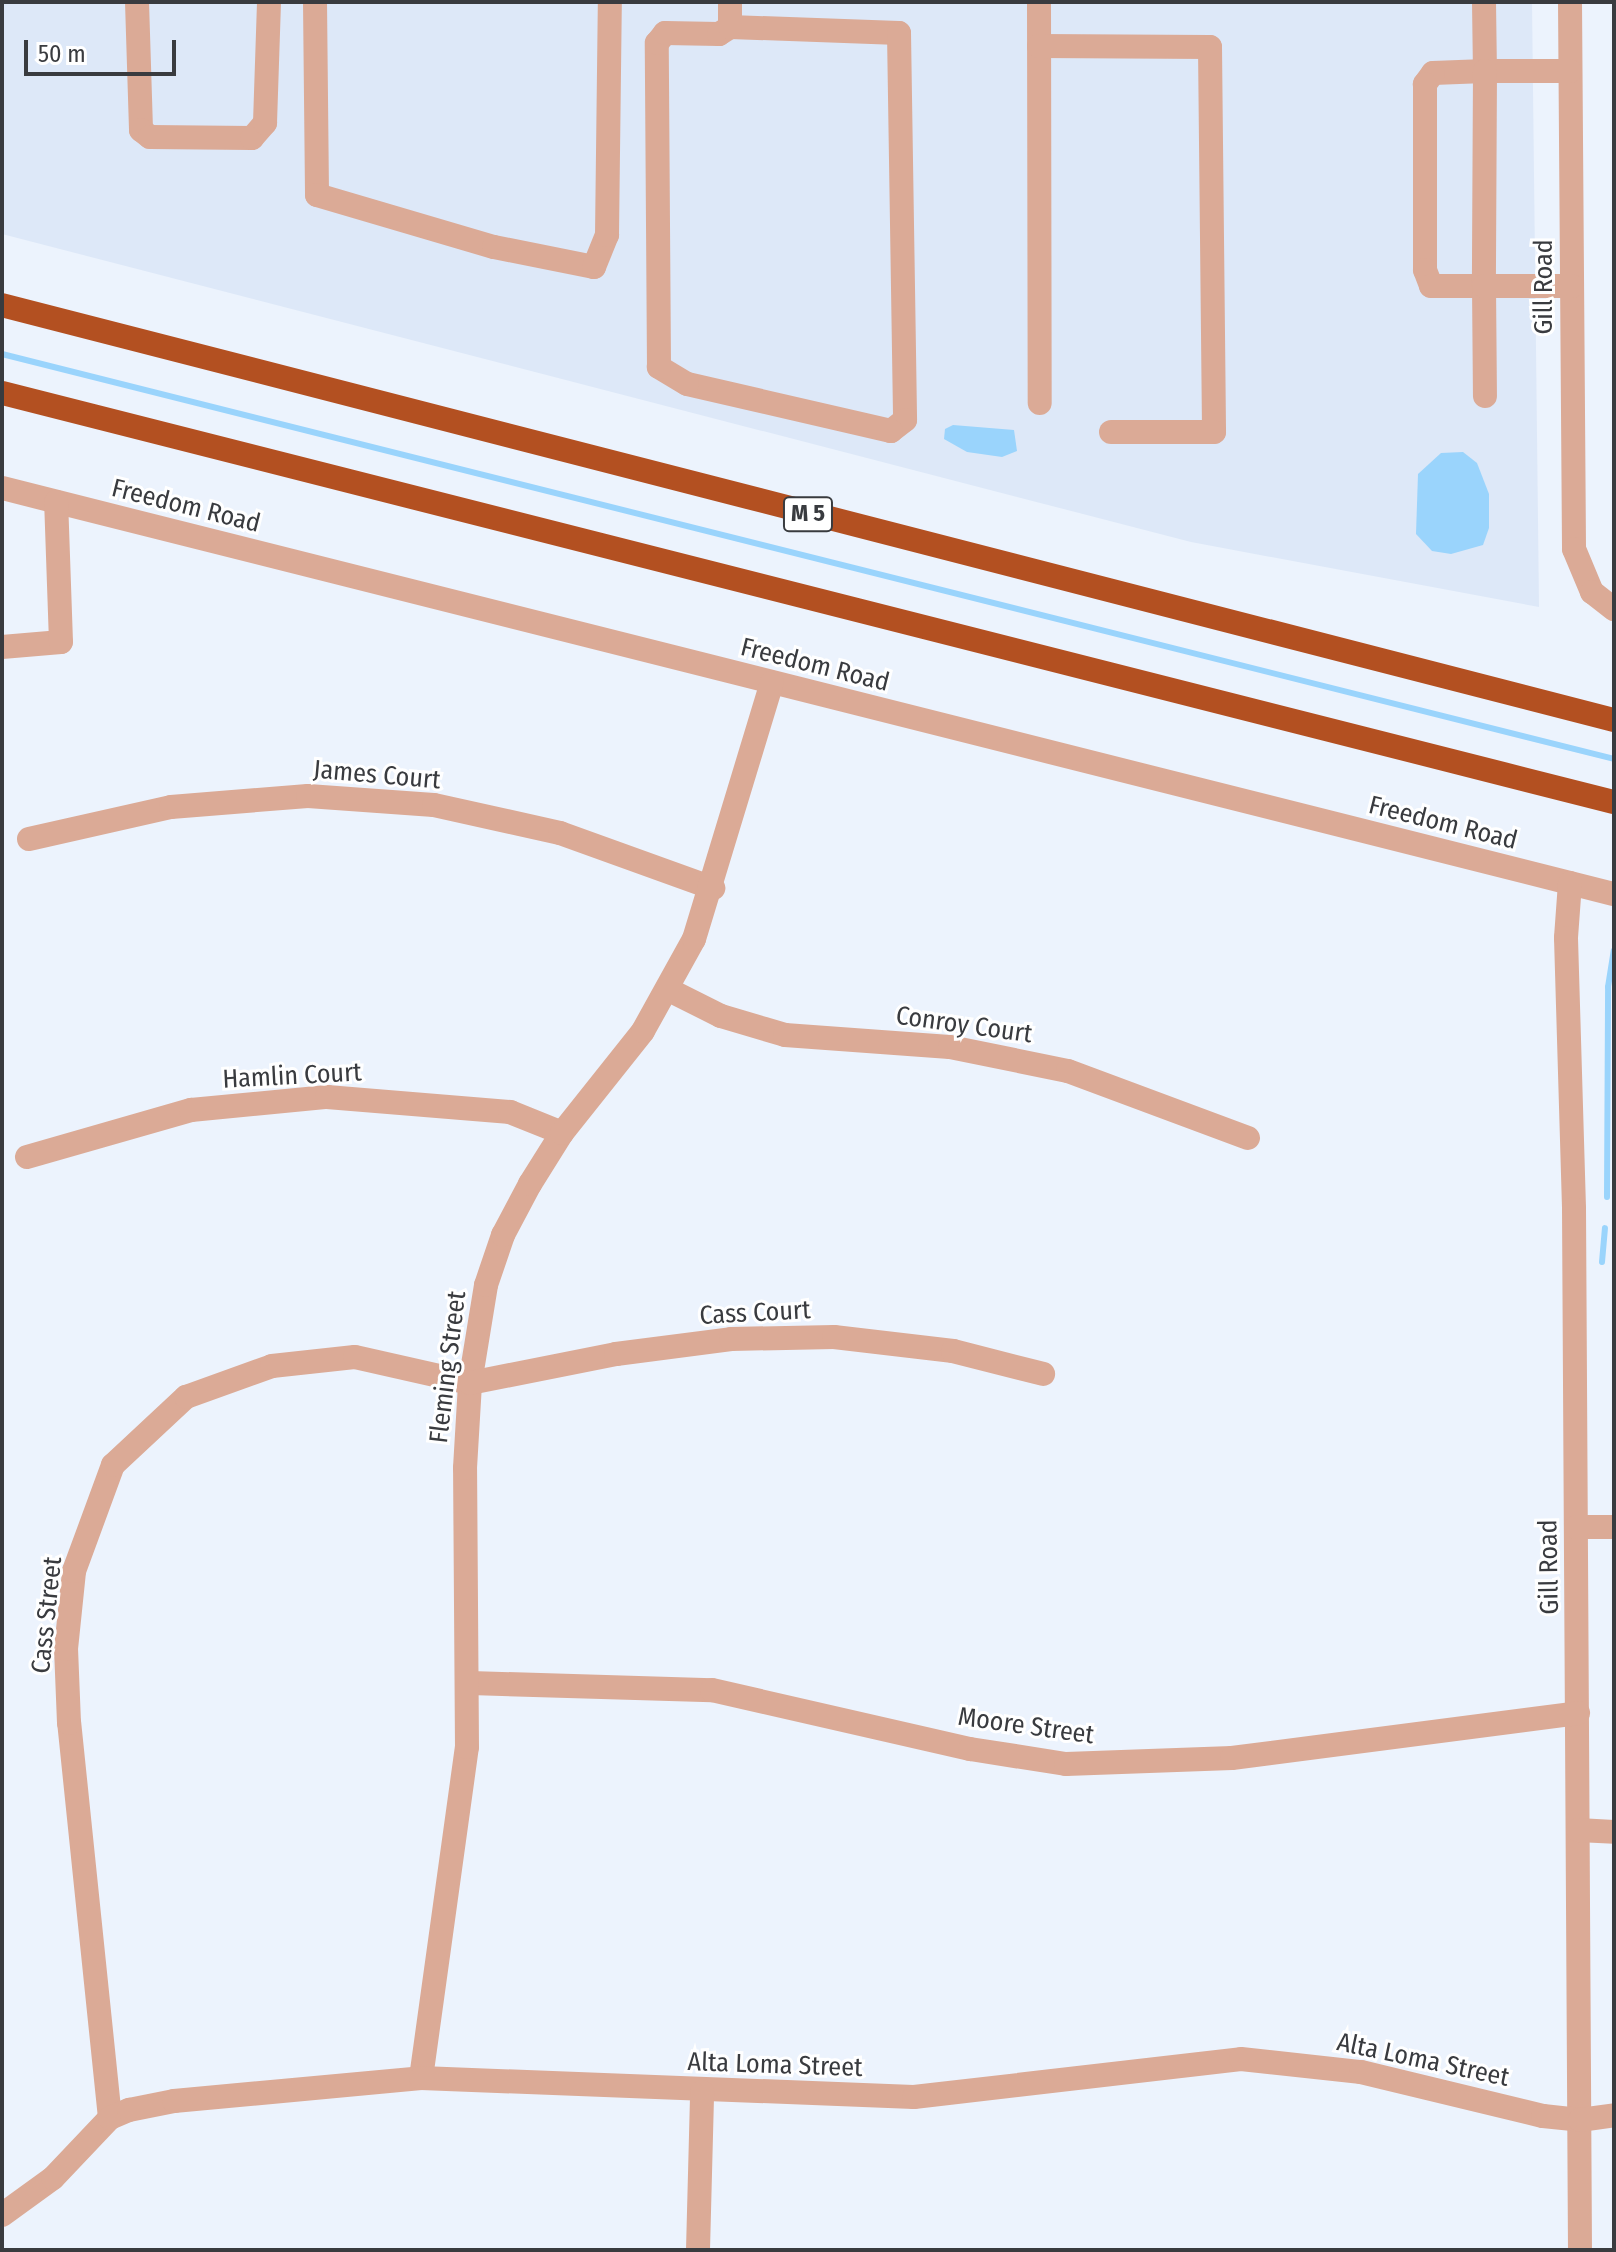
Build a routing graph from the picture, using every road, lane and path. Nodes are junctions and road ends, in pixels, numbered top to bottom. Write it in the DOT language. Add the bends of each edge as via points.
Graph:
graph roads {
  1 [pos="137,2"];
  2 [pos="269,2"];
  3 [pos="315,2"];
  4 [pos="610,2"];
  5 [pos="730,2"];
  6 [pos="1039,2"];
  7 [pos="1484,2"];
  8 [pos="1570,2"];
  9 [pos="730,27"];
  10 [pos="1039,46"];
  11 [pos="1485,71"];
  12 [pos="1570,71"];
  13 [pos="1484,286"];
  14 [pos="1572,286"];
  15 [pos="2,305"];
  16 [pos="2,393"];
  17 [pos="1485,396"];
  18 [pos="1040,403"];
  19 [pos="1111,432"];
  20 [pos="2,488"];
  21 [pos="56,502"];
  22 [pos="1614,609"];
  23 [pos="2,647"];
  24 [pos="772,683"];
  25 [pos="1614,720"];
  26 [pos="1614,802"];
  27 [pos="29,839"];
  28 [pos="1570,883"];
  29 [pos="713,888"];
  30 [pos="1614,894"];
  31 [pos="669,990"];
  32 [pos="562,1133"];
  33 [pos="1248,1138"];
  34 [pos="27,1157"];
  35 [pos="1043,1374"];
  36 [pos="470,1383"];
  37 [pos="1576,1527"];
  38 [pos="1614,1527"];
  39 [pos="470,1683"];
  40 [pos="1578,1713"];
  41 [pos="1578,1830"];
  42 [pos="1614,1832"];
  43 [pos="421,2078"];
  44 [pos="702,2092"];
  45 [pos="1614,2115"];
  46 [pos="110,2118"];
  47 [pos="1580,2120"];
  48 [pos="2,2215"];
  49 [pos="2,2232"];
  50 [pos="698,2250"];
  51 [pos="1580,2250"];
  1 -- 2 [label="street" via="141,130 150,137 252,138 265,123"];
  3 -- 4 [label="street" via="317,195 494,247 594,267 607,235"];
  5 -- 9 [label="street"];
  6 -- 10 [label="street"];
  7 -- 11 [label="street"];
  8 -- 12 [label="street, Gill Road"];
  9 -- 9 [label="street" via="719,34 665,33 657,43 659,367 687,384 891,431 905,420 899,33"];
  10 -- 18 [label="street"];
  10 -- 19 [label="street" via="1210,47 1214,432"];
  11 -- 12 [label="street"];
  11 -- 13 [label="street"];
  11 -- 13 [label="street" via="1433,73 1425,84 1425,270 1431,286"];
  12 -- 14 [label="street, Gill Road"];
  13 -- 14 [label="street"];
  13 -- 17 [label="street"];
  14 -- 22 [label="street, Gill Road" via="1573,524 1580,572 1592,592"];
  15 -- 25 [label="highway, M 5"];
  16 -- 26 [label="highway"];
  20 -- 21 [label="street, Freedom Road"];
  21 -- 23 [label="street" via="61,642"];
  21 -- 24 [label="street, Freedom Road"];
  24 -- 28 [label="street, Freedom Road"];
  24 -- 29 [label="street, Fleming Street"];
  27 -- 29 [label="street, James Court" via="171,807 308,796 434,805 560,833"];
  28 -- 30 [label="street, Freedom Road"];
  28 -- 37 [label="street, Gill Road" via="1566,938"];
  29 -- 31 [label="street, Fleming Street"];
  31 -- 32 [label="street, Fleming Street"];
  31 -- 33 [label="street, Conroy Court" via="721,1016 785,1035 950,1047 1068,1071"];
  32 -- 34 [label="street, Hamlin Court" via="510,1112 327,1097 191,1110"];
  32 -- 36 [label="street, Fleming Street" via="503,1235 486,1285"];
  35 -- 36 [label="street, Cass Court" via="953,1351 834,1337 731,1339 616,1354"];
  36 -- 39 [label="street, Fleming Street" via="465,1468"];
  36 -- 46 [label="street, Cass Street" via="355,1357 272,1366 186,1397 113,1465 74,1571 66,1649"];
  37 -- 38 [label="street"];
  37 -- 40 [label="street, Gill Road"];
  39 -- 40 [label="street, Moore Street" via="712,1690 970,1749 1066,1764 1232,1758"];
  39 -- 43 [label="street, Fleming Street" via="457,1840"];
  40 -- 41 [label="street, Gill Road"];
  41 -- 42 [label="street"];
  41 -- 47 [label="street, Gill Road"];
  43 -- 44 [label="street, Alta Loma Street"];
  43 -- 46 [label="street, Alta Loma Street" via="174,2101"];
  44 -- 47 [label="street, Alta Loma Street" via="914,2097 1241,2059 1361,2072 1543,2116"];
  44 -- 50 [label="street"];
  45 -- 47 [label="street, Alta Loma Street"];
  46 -- 48 [label="street" via="53,2178"];
  47 -- 51 [label="street, Gill Road"];
  48 -- 49 [label="street"];
}
